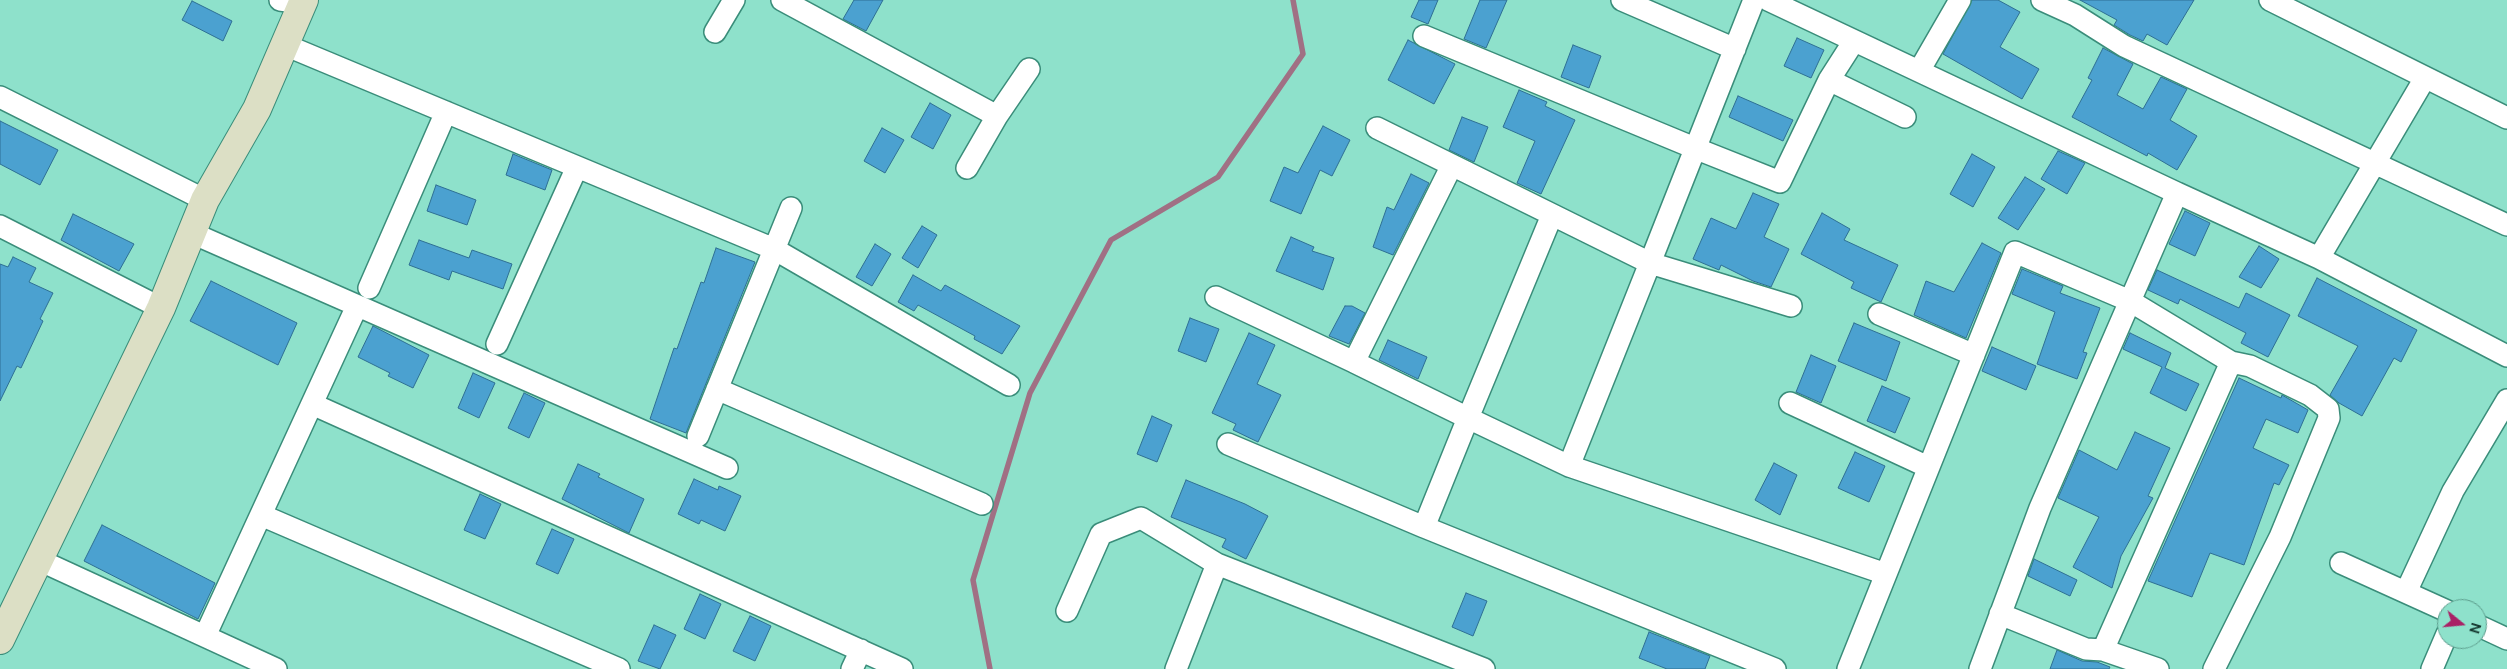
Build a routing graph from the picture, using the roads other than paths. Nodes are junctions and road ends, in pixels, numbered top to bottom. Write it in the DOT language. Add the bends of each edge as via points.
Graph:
graph roads {
  1 [pos="734,0"];
  2 [pos="782,0"];
  3 [pos="1622,0"];
  4 [pos="1754,0"];
  5 [pos="1768,0"];
  6 [pos="1960,0"];
  7 [pos="2042,0"];
  8 [pos="2270,0"];
  9 [pos="295,1"];
  10 [pos="715,32"];
  11 [pos="1424,36"];
  12 [pos="1854,41"];
  13 [pos="285,45"];
  14 [pos="1735,49"];
  15 [pos="1029,69"];
  16 [pos="1919,71"];
  17 [pos="2425,78"];
  18 [pos="1829,80"];
  19 [pos="0,97"];
  20 [pos="446,112"];
  21 [pos="997,116"];
  22 [pos="1905,117"];
  23 [pos="2507,118"];
  24 [pos="1377,128"];
  25 [pos="1696,149"];
  26 [pos="2374,163"];
  27 [pos="1452,165"];
  28 [pos="577,167"];
  29 [pos="968,168"];
  30 [pos="2177,192"];
  31 [pos="205,200"];
  32 [pos="791,208"];
  33 [pos="1552,214"];
  34 [pos="2507,225"];
  35 [pos="0,226"];
  36 [pos="192,233"];
  37 [pos="774,249"];
  38 [pos="2319,258"];
  39 [pos="1650,263"];
  40 [pos="363,297"];
  41 [pos="1216,297"];
  42 [pos="2130,301"];
  43 [pos="1791,306"];
  44 [pos="160,308"];
  45 [pos="1879,314"];
  46 [pos="496,344"];
  47 [pos="1974,355"];
  48 [pos="2507,356"];
  49 [pos="1354,362"];
  50 [pos="2231,362"];
  51 [pos="1009,385"];
  52 [pos="717,389"];
  53 [pos="2507,400"];
  54 [pos="1790,403"];
  55 [pos="312,404"];
  56 [pos="1468,418"];
  57 [pos="698,436"];
  58 [pos="1228,444"];
  59 [pos="1569,466"];
  60 [pos="1928,467"];
  61 [pos="727,468"];
  62 [pos="982,504"];
  63 [pos="261,515"];
  64 [pos="1424,527"];
  65 [pos="39,560"];
  66 [pos="2341,562"];
  67 [pos="1217,564"];
  68 [pos="1886,574"];
  69 [pos="2406,592"];
  70 [pos="2437,606"];
  71 [pos="1067,611"];
  72 [pos="2000,614"];
  73 [pos="2487,630"];
  74 [pos="2,633"];
  75 [pos="205,636"];
  76 [pos="2507,639"];
  77 [pos="2441,649"];
  78 [pos="2103,650"];
  79 [pos="856,660"];
  80 [pos="1179,668"];
  81 [pos="276,669"];
  82 [pos="619,669"];
  83 [pos="902,669"];
  84 [pos="1484,669"];
  85 [pos="1775,669"];
  86 [pos="1848,669"];
  87 [pos="1980,669"];
  88 [pos="2158,669"];
  89 [pos="2214,669"];
  90 [pos="2432,669"];
  1 -- 10 [label="street"];
  2 -- 21 [label="street"];
  3 -- 14 [label="street"];
  4 -- 14 [label="street"];
  5 -- 12 [label="street"];
  6 -- 16 [label="street"];
  7 -- 26 [label="street" via="2124,46"];
  8 -- 17 [label="street"];
  9 -- 13 [label="street"];
  11 -- 25 [label="street"];
  12 -- 16 [label="street"];
  12 -- 18 [label="street"];
  13 -- 20 [label="street"];
  13 -- 31 [label="street" via="256,109"];
  14 -- 25 [label="street"];
  15 -- 21 [label="street"];
  16 -- 30 [label="street"];
  17 -- 23 [label="street"];
  17 -- 26 [label="street"];
  18 -- 22 [label="street"];
  18 -- 25 [label="street" via="1780,182"];
  19 -- 31 [label="street"];
  20 -- 28 [label="street"];
  20 -- 40 [label="street"];
  21 -- 29 [label="street"];
  24 -- 27 [label="street"];
  25 -- 39 [label="street"];
  26 -- 34 [label="street"];
  26 -- 38 [label="street"];
  27 -- 33 [label="street"];
  27 -- 49 [label="street"];
  28 -- 37 [label="street"];
  28 -- 46 [label="street"];
  30 -- 38 [label="street"];
  30 -- 42 [label="street"];
  31 -- 36 [label="street"];
  32 -- 37 [label="street"];
  33 -- 39 [label="street"];
  33 -- 56 [label="street"];
  35 -- 44 [label="street"];
  36 -- 40 [label="street"];
  36 -- 44 [label="street"];
  37 -- 51 [label="street"];
  37 -- 52 [label="street"];
  38 -- 48 [label="street"];
  39 -- 43 [label="street"];
  39 -- 59 [label="street"];
  40 -- 55 [label="street"];
  40 -- 61 [label="street"];
  41 -- 49 [label="street"];
  42 -- 47 [label="street" via="2015,252"];
  42 -- 50 [label="street"];
  42 -- 72 [label="street" via="2040,508"];
  44 -- 65 [label="street"];
  45 -- 47 [label="street"];
  47 -- 60 [label="street"];
  49 -- 56 [label="street"];
  50 -- 78 [label="street"];
  50 -- 89 [label="street" via="2250,366 2310,395 2328,409 2329,418 2280,537"];
  52 -- 57 [label="street"];
  52 -- 62 [label="street"];
  53 -- 69 [label="street" via="2453,491"];
  54 -- 60 [label="street"];
  55 -- 63 [label="street"];
  55 -- 79 [label="street"];
  56 -- 59 [label="street"];
  56 -- 64 [label="street"];
  58 -- 64 [label="street"];
  59 -- 68 [label="street"];
  60 -- 68 [label="street"];
  63 -- 75 [label="street"];
  63 -- 82 [label="street"];
  64 -- 85 [label="street"];
  65 -- 74 [label="street"];
  65 -- 75 [label="street"];
  66 -- 69 [label="street"];
  67 -- 71 [label="street" via="1141,518 1101,534"];
  67 -- 80 [label="street"];
  67 -- 84 [label="street"];
  68 -- 86 [label="street"];
  69 -- 70 [label="street"];
  72 -- 78 [label="street" via="2086,649"];
  72 -- 87 [label="street"];
  73 -- 76 [label="street"];
  75 -- 81 [label="street"];
  77 -- 90 [label="street"];
  78 -- 88 [label="street"];
  79 -- 83 [label="street"];
}
